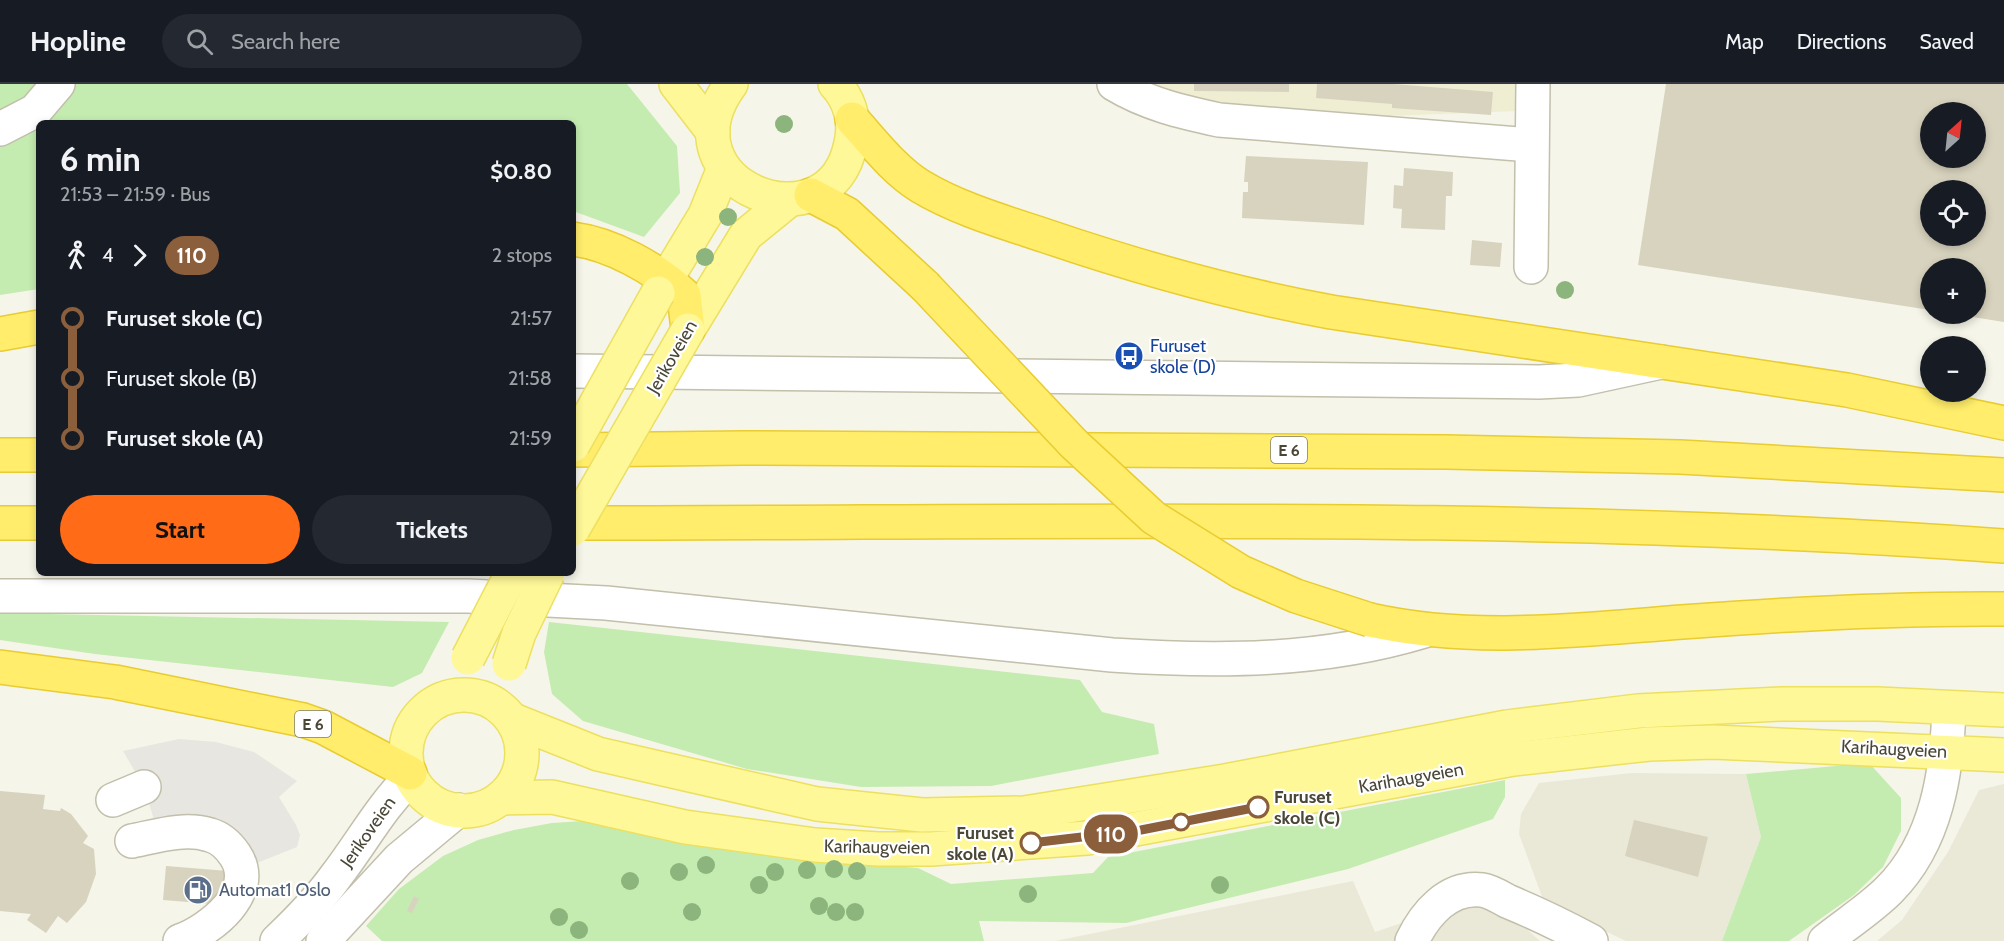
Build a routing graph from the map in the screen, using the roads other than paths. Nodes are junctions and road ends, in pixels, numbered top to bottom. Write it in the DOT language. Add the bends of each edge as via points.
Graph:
graph roads {
  1 [pos="58,84"];
  2 [pos="676,84"];
  3 [pos="731,84"];
  4 [pos="1114,84"];
  5 [pos="1533,84"];
  6 [pos="838,85"];
  7 [pos="852,119"];
  8 [pos="0,129"];
  9 [pos="713,132"];
  10 [pos="1531,145"];
  11 [pos="724,168"];
  12 [pos="800,197"];
  13 [pos="576,240"];
  14 [pos="1531,267"];
  15 [pos="679,291"];
  16 [pos="36,328"];
  17 [pos="688,330"];
  18 [pos="0,334"];
  19 [pos="1663,362"];
  20 [pos="576,371"];
  21 [pos="2004,423"];
  22 [pos="576,441"];
  23 [pos="576,450"];
  24 [pos="0,455"];
  25 [pos="36,455"];
  26 [pos="2004,475"];
  27 [pos="0,523"];
  28 [pos="36,523"];
  29 [pos="576,523"];
  30 [pos="576,524"];
  31 [pos="2004,546"];
  32 [pos="510,576"];
  33 [pos="547,576"];
  34 [pos="0,596"];
  35 [pos="2004,609"];
  36 [pos="1424,631"];
  37 [pos="0,667"];
  38 [pos="441,700"];
  39 [pos="1949,708"];
  40 [pos="2004,710"];
  41 [pos="508,715"];
  42 [pos="1948,752"];
  43 [pos="2004,755"];
  44 [pos="411,775"];
  45 [pos="144,787"];
  46 [pos="501,798"];
  47 [pos="113,800"];
  48 [pos="458,810"];
  49 [pos="132,841"];
  50 [pos="180,941"];
  51 [pos="277,941"];
  52 [pos="323,941"];
  53 [pos="1412,941"];
  54 [pos="1591,941"];
  55 [pos="1825,941"];
  1 -- 8 [label="street" via="35,111"];
  2 -- 9 [label="main road"];
  3 -- 9 [label="main road" via="721,97"];
  4 -- 10 [label="street" via="1175,111 1219,120"];
  5 -- 10 [label="street"];
  6 -- 7 [label="main road"];
  7 -- 12 [label="main road" via="853,135 843,167 832,180"];
  7 -- 19 [label="highway" via="897,168 939,197 1151,270 1263,300"];
  9 -- 11 [label="main road"];
  10 -- 14 [label="street"];
  11 -- 12 [label="main road" via="752,193"];
  11 -- 15 [label="main road"];
  12 -- 15 [label="main road" via="746,235"];
  12 -- 36 [label="highway, bridge" via="847,214 925,286 1074,444 1154,518 1241,572 1296,596 1370,620"];
  13 -- 15 [label="highway" via="602,247"];
  15 -- 17 [label="highway"];
  15 -- 22 [label="main road, bridge"];
  16 -- 18 [label="highway"];
  17 -- 30 [label="main road, Jerikoveien, bridge"];
  19 -- 20 [label="street" via="1578,380 1539,382"];
  19 -- 21 [label="highway" via="1847,390"];
  23 -- 26 [label="highway, E 6" via="1446,452 1680,457"];
  24 -- 25 [label="highway"];
  27 -- 28 [label="highway"];
  29 -- 31 [label="highway" via="1439,522 1811,534"];
  32 -- 38 [label="main road, bridge" via="468,658"];
  33 -- 41 [label="main road, bridge" via="509,664"];
  34 -- 36 [label="street" via="528,598 1184,660 1344,651"];
  35 -- 36 [label="highway" via="1847,611 1557,632"];
  37 -- 44 [label="highway, E 6" via="115,682 303,720"];
  38 -- 41 [label="main road" via="467,695 492,702"];
  38 -- 44 [label="main road" via="428,707 411,730 406,759"];
  39 -- 40 [label="main road, Karihaugveien"];
  39 -- 41 [label="main road, Karihaugveien" via="1781,704 1638,711 1508,727 1225,781 1024,813 922,815 817,804 598,754"];
  39 -- 42 [label="street"];
  41 -- 46 [label="main road" via="520,736 521,761 512,785"];
  42 -- 43 [label="main road, Karihaugveien"];
  42 -- 46 [label="main road, Karihaugveien" via="1713,742 1587,750 1421,775 1130,831 931,849 793,843 685,827 552,797"];
  42 -- 55 [label="street" via="1928,831 1914,860 1889,890"];
  44 -- 48 [label="main road, Jerikoveien" via="430,800"];
  44 -- 51 [label="street, Jerikoveien" via="386,802 336,877"];
  45 -- 47 [label="street"];
  46 -- 48 [label="main road, Jerikoveien" via="488,806"];
  48 -- 52 [label="street, Jerikoveien" via="399,859"];
  49 -- 50 [label="street" via="180,831 210,835 222,840 239,861 240,882 234,901 209,927"];
  53 -- 54 [label="street" via="1423,918 1442,901 1462,892 1482,890"];
}
